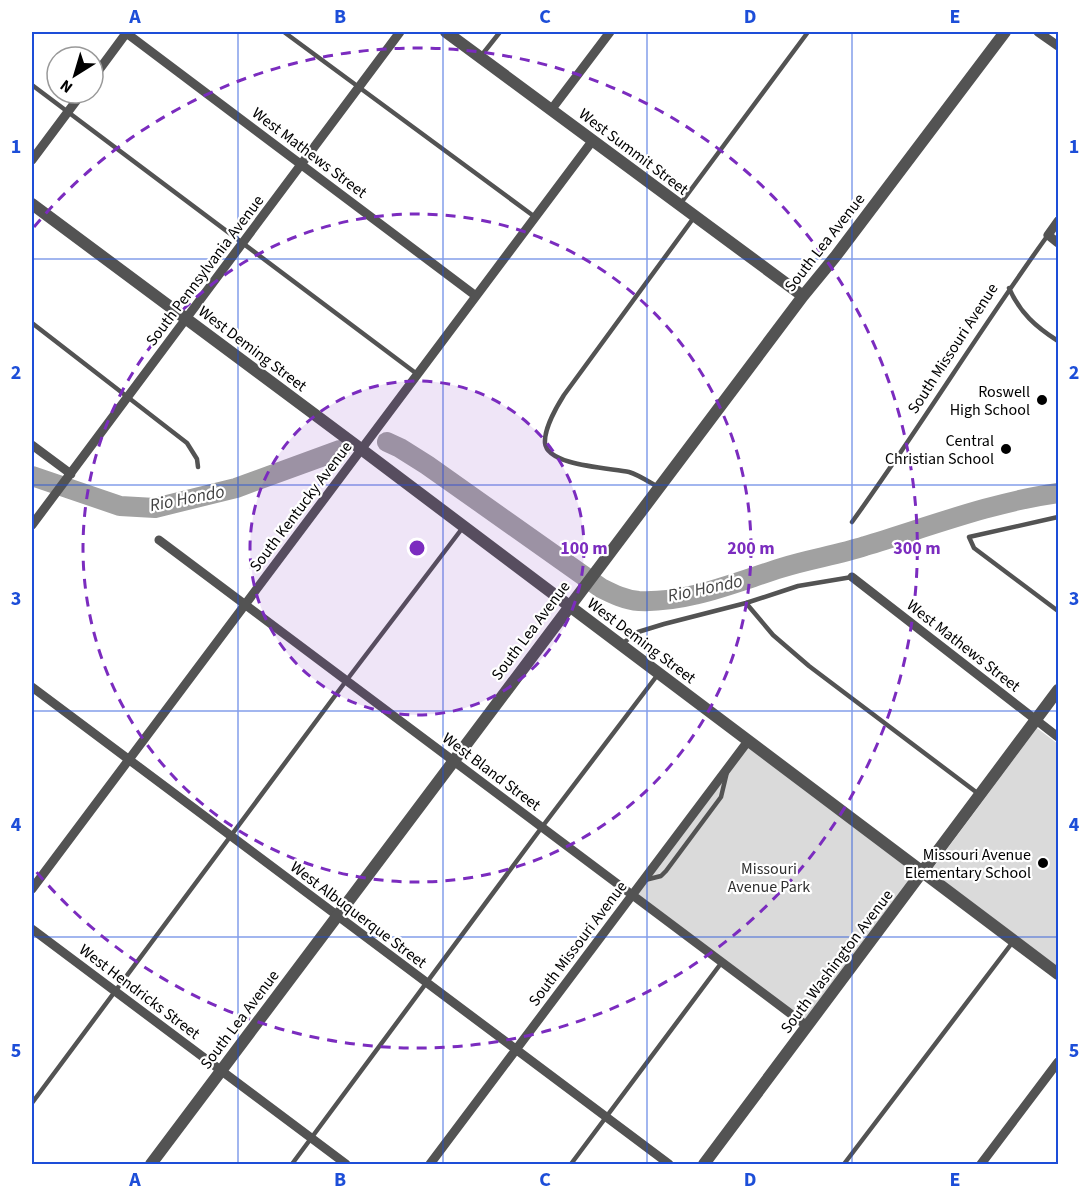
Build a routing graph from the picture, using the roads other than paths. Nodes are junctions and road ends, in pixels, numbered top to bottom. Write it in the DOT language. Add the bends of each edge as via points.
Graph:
graph roads {
  1 [pos="126,32"];
  2 [pos="284,32"];
  3 [pos="400,32"];
  4 [pos="446,32"];
  5 [pos="500,32"];
  6 [pos="610,32"];
  7 [pos="808,32"];
  8 [pos="1005,32"];
  9 [pos="1038,32"];
  10 [pos="1059,46"];
  11 [pos="480,57"];
  12 [pos="105,61"];
  13 [pos="32,85"];
  14 [pos="358,88"];
  15 [pos="73,105"];
  16 [pos="551,110"];
  17 [pos="68,112"];
  18 [pos="593,141"];
  19 [pos="32,160"];
  20 [pos="302,164"];
  21 [pos="32,204"];
  22 [pos="680,205"];
  23 [pos="695,216"];
  24 [pos="535,217"];
  25 [pos="1059,221"];
  26 [pos="1048,235"];
  27 [pos="243,242"];
  28 [pos="1059,243"];
  29 [pos="1009,288"];
  30 [pos="476,296"];
  31 [pos="803,296"];
  32 [pos="186,319"];
  33 [pos="32,323"];
  34 [pos="1059,341"];
  35 [pos="417,374"];
  36 [pos="128,396"];
  37 [pos="32,445"];
  38 [pos="361,449"];
  39 [pos="198,467"];
  40 [pos="70,474"];
  41 [pos="658,487"];
  42 [pos="1059,517"];
  43 [pos="852,522"];
  44 [pos="32,525"];
  45 [pos="464,526"];
  46 [pos="159,540"];
  47 [pos="852,576"];
  48 [pos="746,603"];
  49 [pos="244,605"];
  50 [pos="569,606"];
  51 [pos="1059,611"];
  52 [pos="620,644"];
  53 [pos="659,673"];
  54 [pos="345,681"];
  55 [pos="32,687"];
  56 [pos="1059,690"];
  57 [pos="1036,720"];
  58 [pos="1059,737"];
  59 [pos="748,741"];
  60 [pos="128,760"];
  61 [pos="453,760"];
  62 [pos="980,795"];
  63 [pos="542,827"];
  64 [pos="231,837"];
  65 [pos="923,872"];
  66 [pos="32,888"];
  67 [pos="632,895"];
  68 [pos="336,916"];
  69 [pos="32,928"];
  70 [pos="1014,940"];
  71 [pos="722,962"];
  72 [pos="1059,974"];
  73 [pos="426,983"];
  74 [pos="115,991"];
  75 [pos="807,1026"];
  76 [pos="516,1050"];
  77 [pos="1059,1062"];
  78 [pos="221,1070"];
  79 [pos="32,1102"];
  80 [pos="606,1118"];
  81 [pos="311,1138"];
  82 [pos="150,1164"];
  83 [pos="292,1164"];
  84 [pos="346,1164"];
  85 [pos="430,1164"];
  86 [pos="571,1164"];
  87 [pos="669,1164"];
  88 [pos="704,1164"];
  89 [pos="844,1164"];
  90 [pos="981,1164"];
  1 -- 12 [label="street"];
  1 -- 20 [label="street, West Mathews Street"];
  2 -- 14 [label="lane"];
  3 -- 14 [label="street, South Pennsylvania Avenue"];
  4 -- 11 [label="street, West Summit Street"];
  5 -- 11 [label="lane"];
  6 -- 16 [label="street"];
  7 -- 22 [label="lane"];
  8 -- 31 [label="street, South Lea Avenue"];
  9 -- 10 [label="street"];
  11 -- 16 [label="street, West Summit Street"];
  13 -- 17 [label="lane"];
  14 -- 20 [label="street, South Pennsylvania Avenue"];
  14 -- 24 [label="lane"];
  15 -- 17 [label="street"];
  16 -- 18 [label="street, West Summit Street"];
  17 -- 19 [label="street"];
  17 -- 27 [label="lane"];
  18 -- 22 [label="street, West Summit Street"];
  18 -- 24 [label="street, South Kentucky Avenue"];
  20 -- 27 [label="street, South Pennsylvania Avenue"];
  20 -- 30 [label="street, West Mathews Street"];
  21 -- 32 [label="street, West Deming Street"];
  22 -- 23 [label="street, West Summit Street"];
  23 -- 31 [label="street, West Summit Street"];
  23 -- 41 [label="lane" via="564,395 545,438 552,454 581,465 630,472"];
  24 -- 30 [label="street, South Kentucky Avenue"];
  25 -- 26 [label="street, South Missouri Avenue"];
  26 -- 28 [label="street"];
  26 -- 29 [label="lane, South Missouri Avenue"];
  27 -- 32 [label="street, South Pennsylvania Avenue"];
  27 -- 35 [label="lane"];
  29 -- 34 [label="lane" via="1019,309"];
  29 -- 43 [label="lane, South Missouri Avenue"];
  30 -- 35 [label="street, South Kentucky Avenue"];
  31 -- 41 [label="street, South Lea Avenue"];
  32 -- 36 [label="street, South Pennsylvania Avenue"];
  32 -- 38 [label="street, West Deming Street"];
  33 -- 36 [label="lane"];
  35 -- 38 [label="street, South Kentucky Avenue"];
  36 -- 39 [label="lane" via="187,443"];
  36 -- 40 [label="street, South Pennsylvania Avenue"];
  37 -- 40 [label="street"];
  38 -- 45 [label="street, West Deming Street"];
  38 -- 49 [label="street, South Kentucky Avenue"];
  40 -- 44 [label="street, South Pennsylvania Avenue"];
  41 -- 50 [label="street, South Lea Avenue"];
  42 -- 51 [label="lane" via="969,537 974,548"];
  45 -- 50 [label="street, West Deming Street"];
  45 -- 54 [label="lane"];
  46 -- 49 [label="street, West Bland Street"];
  47 -- 48 [label="lane" via="798,586"];
  47 -- 57 [label="street, West Mathews Street"];
  48 -- 52 [label="lane" via="638,632"];
  48 -- 62 [label="lane" via="773,635 809,666"];
  49 -- 54 [label="street, West Bland Street"];
  49 -- 60 [label="street, South Kentucky Avenue"];
  50 -- 52 [label="street, West Deming Street"];
  50 -- 61 [label="street, South Lea Avenue"];
  52 -- 53 [label="street, West Deming Street"];
  53 -- 59 [label="street, West Deming Street"];
  53 -- 63 [label="lane"];
  54 -- 61 [label="street, West Bland Street"];
  54 -- 64 [label="lane"];
  55 -- 60 [label="street, West Albuquerque Street"];
  56 -- 57 [label="street, South Washington Avenue"];
  57 -- 58 [label="street, West Mathews Street"];
  57 -- 62 [label="street, South Washington Avenue"];
  59 -- 65 [label="street, West Deming Street"];
  59 -- 67 [label="street, South Missouri Avenue"];
  60 -- 64 [label="street, West Albuquerque Street"];
  60 -- 66 [label="street, South Kentucky Avenue"];
  61 -- 63 [label="street, West Bland Street"];
  61 -- 68 [label="street, South Lea Avenue"];
  62 -- 65 [label="street, South Washington Avenue"];
  63 -- 67 [label="street, West Bland Street"];
  63 -- 73 [label="lane"];
  64 -- 68 [label="street, West Albuquerque Street"];
  64 -- 74 [label="lane"];
  65 -- 70 [label="street, West Deming Street"];
  65 -- 75 [label="street, South Washington Avenue"];
  67 -- 71 [label="street, West Bland Street"];
  67 -- 76 [label="street, South Missouri Avenue"];
  68 -- 73 [label="street, West Albuquerque Street"];
  68 -- 78 [label="street, South Lea Avenue"];
  69 -- 74 [label="street, West Hendricks Street"];
  70 -- 72 [label="street, West Deming Street"];
  70 -- 89 [label="lane"];
  71 -- 75 [label="street, West Bland Street"];
  71 -- 80 [label="lane"];
  73 -- 76 [label="street, West Albuquerque Street"];
  73 -- 81 [label="lane"];
  74 -- 78 [label="street, West Hendricks Street"];
  74 -- 79 [label="lane"];
  75 -- 88 [label="street, South Washington Avenue"];
  76 -- 80 [label="street, West Albuquerque Street"];
  76 -- 85 [label="street, South Missouri Avenue"];
  77 -- 90 [label="street"];
  78 -- 81 [label="street, West Hendricks Street"];
  78 -- 82 [label="street, South Lea Avenue"];
  80 -- 86 [label="lane"];
  80 -- 87 [label="street, West Albuquerque Street"];
  81 -- 83 [label="lane"];
  81 -- 84 [label="street, West Hendricks Street"];
}
